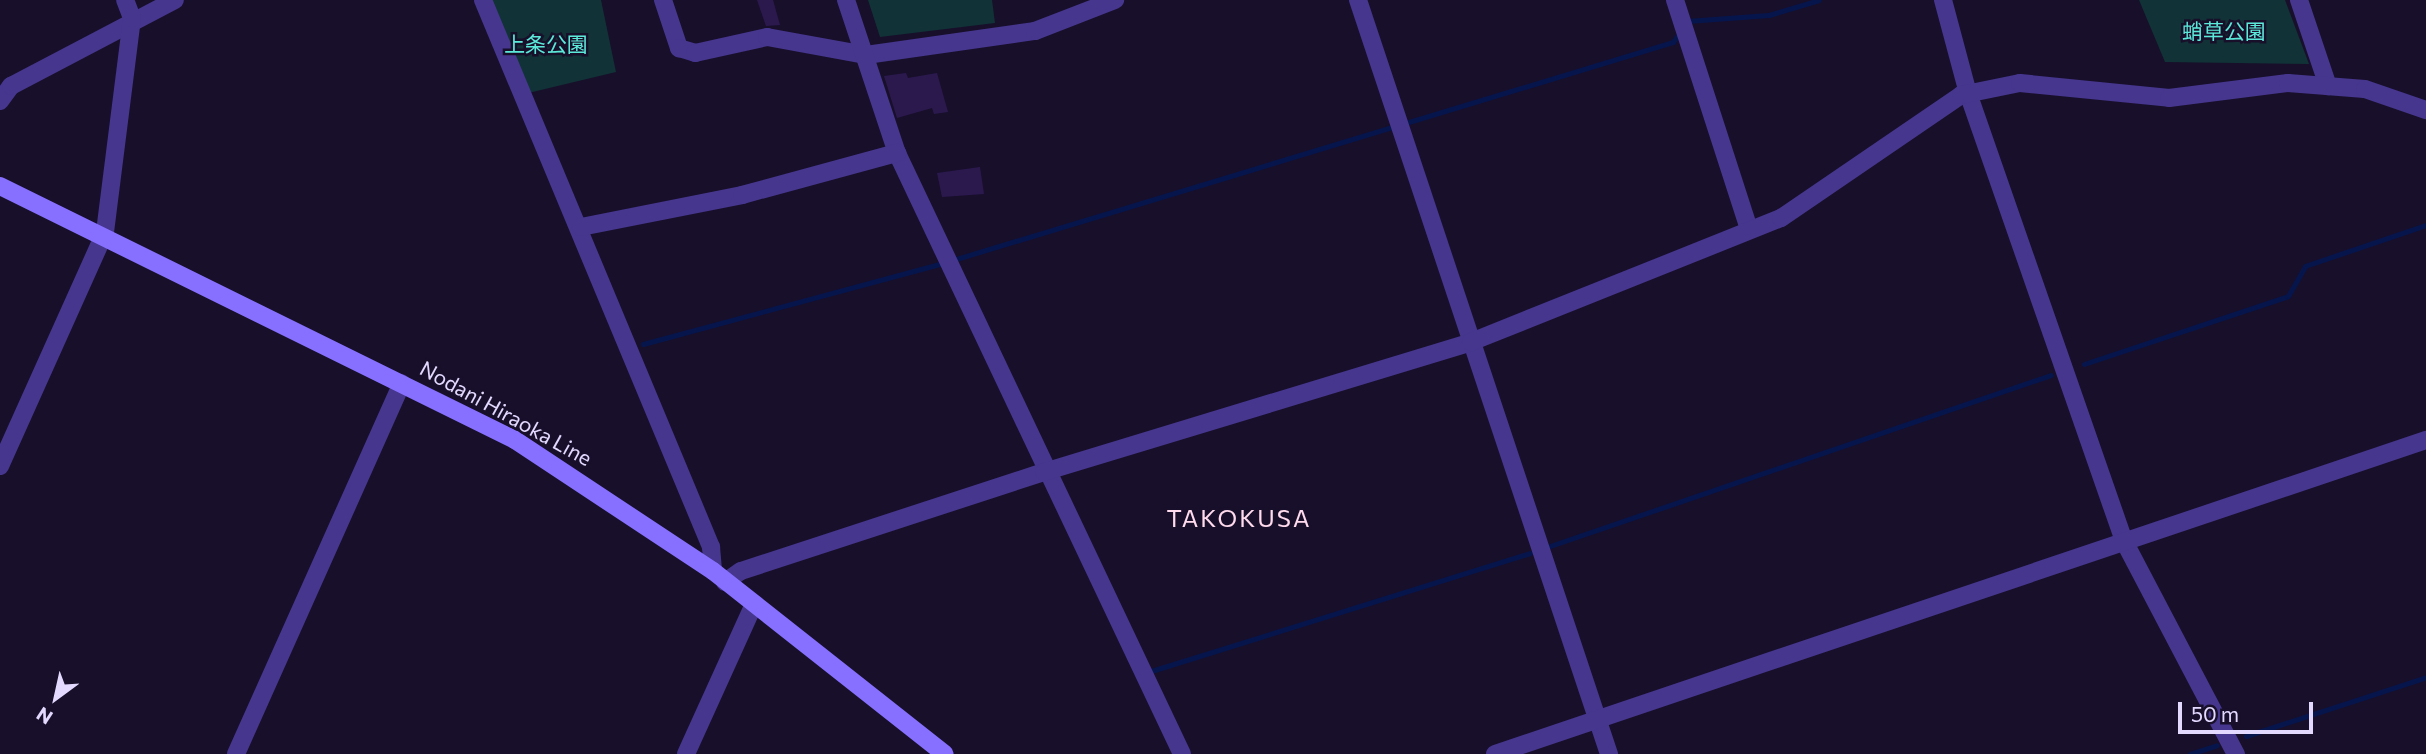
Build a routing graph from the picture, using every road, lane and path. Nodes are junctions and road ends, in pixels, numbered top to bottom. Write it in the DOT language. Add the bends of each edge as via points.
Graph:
graph roads {
  1 [pos="125,0"];
  2 [pos="175,0"];
  3 [pos="483,0"];
  4 [pos="663,0"];
  5 [pos="846,0"];
  6 [pos="1115,0"];
  7 [pos="1358,0"];
  8 [pos="1675,0"];
  9 [pos="1943,0"];
  10 [pos="2299,0"];
  11 [pos="132,18"];
  12 [pos="866,55"];
  13 [pos="2328,86"];
  14 [pos="1968,93"];
  15 [pos="0,101"];
  16 [pos="2426,110"];
  17 [pos="897,153"];
  18 [pos="0,186"];
  19 [pos="581,227"];
  20 [pos="1749,229"];
  21 [pos="105,232"];
  22 [pos="1471,342"];
  23 [pos="402,383"];
  24 [pos="2426,440"];
  25 [pos="0,466"];
  26 [pos="1044,472"];
  27 [pos="2124,541"];
  28 [pos="719,576"];
  29 [pos="754,604"];
  30 [pos="1597,720"];
  31 [pos="236,754"];
  32 [pos="686,754"];
  33 [pos="944,754"];
  34 [pos="1182,754"];
  35 [pos="1495,754"];
  36 [pos="1609,754"];
  37 [pos="2236,754"];
  1 -- 11 [label="street"];
  2 -- 11 [label="street"];
  3 -- 19 [label="street"];
  4 -- 12 [label="street" via="679,48 695,53 767,37"];
  5 -- 12 [label="street"];
  6 -- 12 [label="street" via="1035,31"];
  7 -- 22 [label="street"];
  8 -- 20 [label="street"];
  9 -- 14 [label="street"];
  10 -- 13 [label="street"];
  11 -- 15 [label="street" via="12,86"];
  11 -- 21 [label="street"];
  12 -- 17 [label="street"];
  13 -- 14 [label="street" via="2288,83 2169,98 2020,83"];
  13 -- 16 [label="street" via="2365,89"];
  14 -- 20 [label="street" via="1781,218"];
  14 -- 27 [label="street"];
  17 -- 19 [label="street" via="742,195"];
  17 -- 26 [label="street"];
  18 -- 21 [label="main road, Nodani Hiraoka Line"];
  19 -- 28 [label="street"];
  20 -- 22 [label="street"];
  21 -- 23 [label="main road, Nodani Hiraoka Line"];
  21 -- 25 [label="street"];
  22 -- 26 [label="street"];
  22 -- 30 [label="street"];
  23 -- 28 [label="main road, Nodani Hiraoka Line" via="585,482"];
  23 -- 31 [label="street"];
  24 -- 27 [label="street"];
  26 -- 28 [label="street"];
  26 -- 34 [label="street" via="1148,672"];
  27 -- 30 [label="street"];
  27 -- 37 [label="street"];
  28 -- 29 [label="main road, Nodani Hiraoka Line"];
  29 -- 32 [label="street"];
  29 -- 33 [label="main road, Nodani Hiraoka Line"];
  30 -- 35 [label="street"];
  30 -- 36 [label="street"];
}
